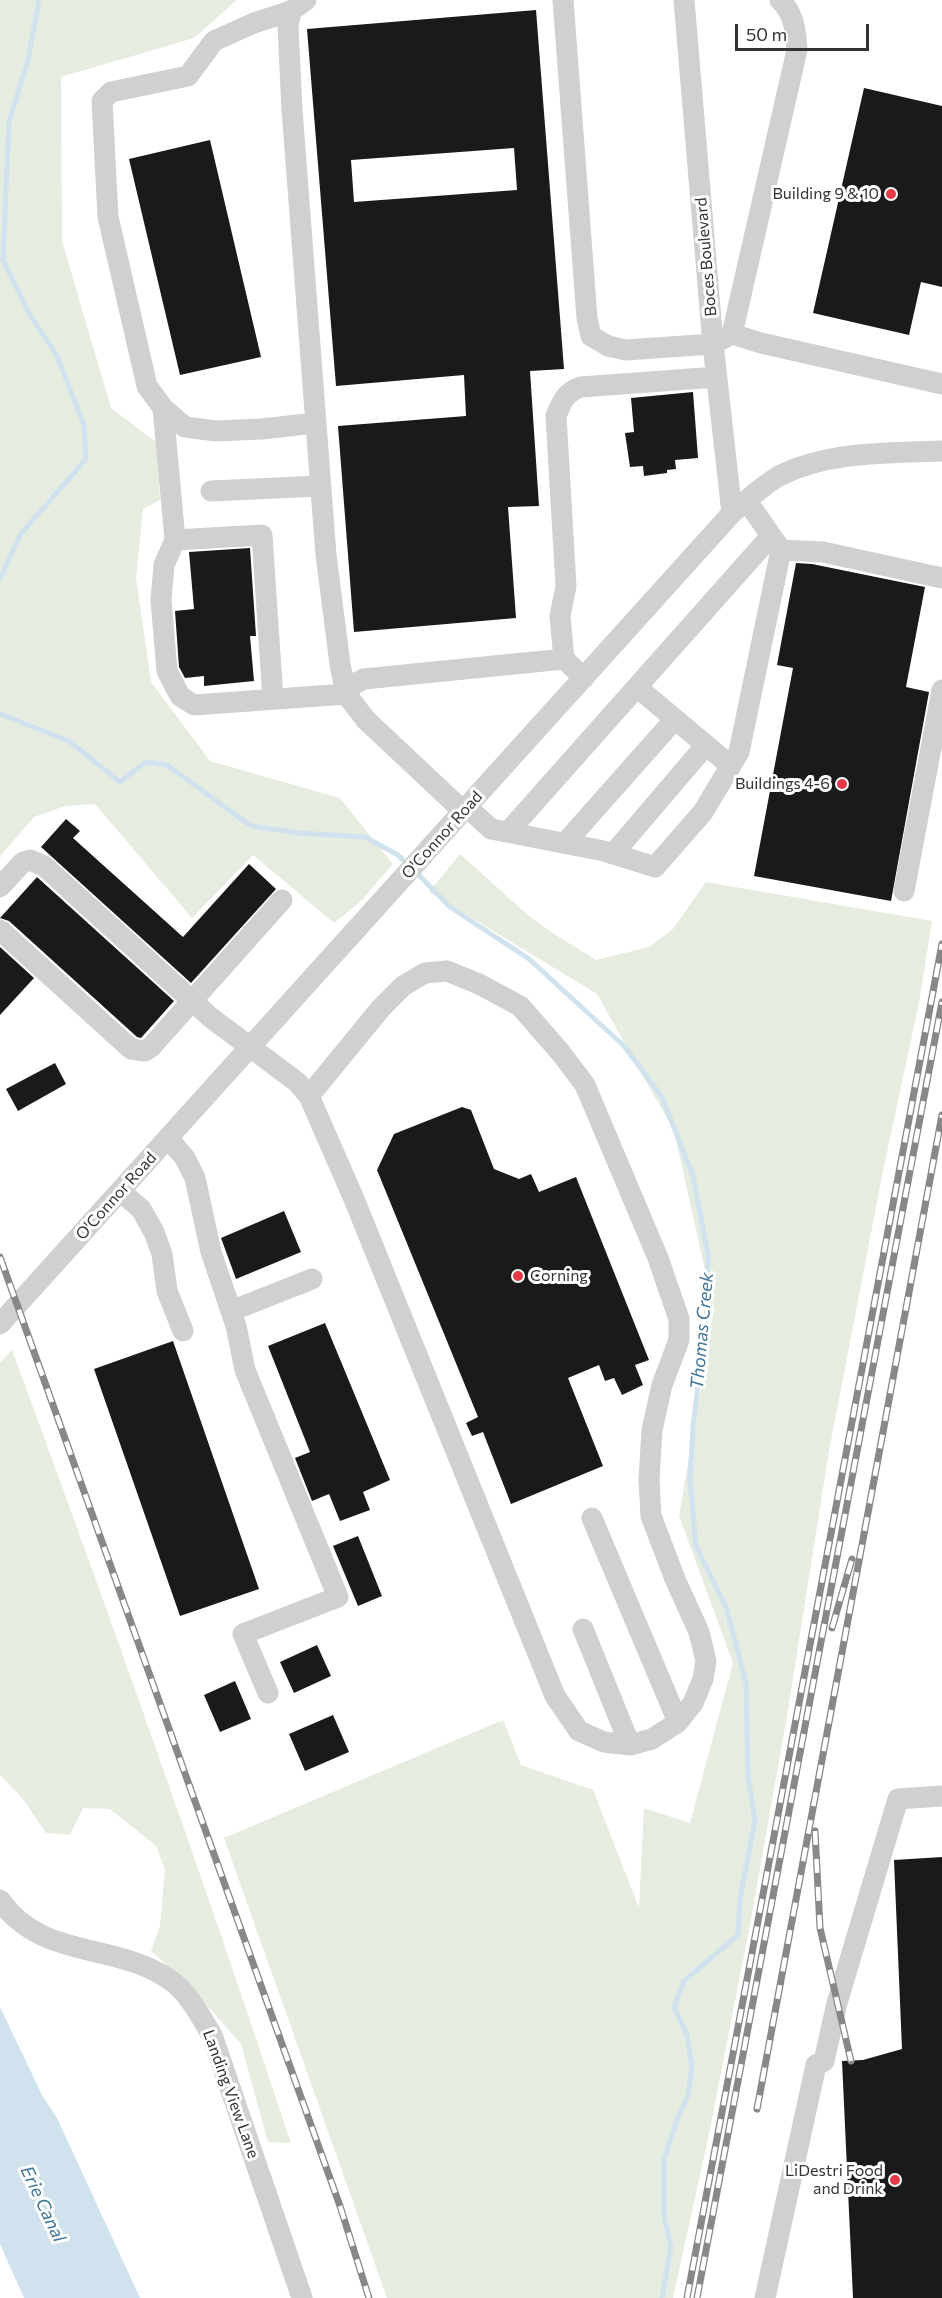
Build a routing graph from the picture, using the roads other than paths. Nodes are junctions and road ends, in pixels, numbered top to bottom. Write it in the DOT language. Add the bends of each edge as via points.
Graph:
graph roads {
  1 [pos="563,0"];
  2 [pos="684,0"];
  3 [pos="780,0"];
  4 [pos="299,6"];
  5 [pos="723,339"];
  6 [pos="717,377"];
  7 [pos="942,384"];
  8 [pos="163,408"];
  9 [pos="315,423"];
  10 [pos="942,452"];
  11 [pos="320,486"];
  12 [pos="211,491"];
  13 [pos="740,507"];
  14 [pos="175,540"];
  15 [pos="776,543"];
  16 [pos="942,578"];
  17 [pos="564,659"];
  18 [pos="584,678"];
  19 [pos="638,688"];
  20 [pos="942,690"];
  21 [pos="346,694"];
  22 [pos="273,699"];
  23 [pos="675,719"];
  24 [pos="706,745"];
  25 [pos="731,766"];
  26 [pos="465,809"];
  27 [pos="508,832"];
  28 [pos="565,843"];
  29 [pos="613,854"];
  30 [pos="0,887"];
  31 [pos="904,891"];
  32 [pos="282,900"];
  33 [pos="0,930"];
  34 [pos="193,1001"];
  35 [pos="251,1046"];
  36 [pos="309,1096"];
  37 [pos="168,1138"];
  38 [pos="120,1191"];
  39 [pos="312,1279"];
  40 [pos="231,1311"];
  41 [pos="0,1324"];
  42 [pos="183,1331"];
  43 [pos="592,1518"];
  44 [pos="583,1629"];
  45 [pos="268,1693"];
  46 [pos="678,1722"];
  47 [pos="630,1745"];
  48 [pos="942,1796"];
  49 [pos="0,1900"];
  50 [pos="302,2298"];
  51 [pos="765,2298"];
  1 -- 5 [label="street" via="591,336 608,346 627,350"];
  2 -- 5 [label="street, Boces Boulevard"];
  3 -- 5 [label="street" via="787,6 796,29 796,50"];
  4 -- 8 [label="street" via="214,42 188,75 111,92 102,101 108,217 147,386"];
  4 -- 9 [label="street" via="288,26"];
  5 -- 6 [label="street, Boces Boulevard"];
  5 -- 7 [label="street" via="772,346"];
  6 -- 13 [label="street, Boces Boulevard"];
  6 -- 17 [label="street" via="581,387 562,399 556,416 566,586 560,616"];
  8 -- 9 [label="street" via="185,427 216,431"];
  8 -- 14 [label="street"];
  9 -- 11 [label="street"];
  10 -- 13 [label="street, O'Connor Road" via="857,454 825,460 780,476"];
  11 -- 12 [label="street"];
  11 -- 21 [label="street" via="330,599"];
  13 -- 15 [label="street"];
  13 -- 18 [label="street, O'Connor Road"];
  14 -- 22 [label="street" via="262,535"];
  14 -- 22 [label="street" via="164,565 161,600 167,671 180,696 194,705"];
  15 -- 16 [label="street"];
  15 -- 19 [label="street"];
  15 -- 25 [label="street" via="739,752"];
  17 -- 18 [label="street"];
  17 -- 21 [label="street" via="364,679"];
  18 -- 26 [label="street, O'Connor Road"];
  19 -- 23 [label="street"];
  19 -- 27 [label="street"];
  20 -- 31 [label="street"];
  21 -- 22 [label="street"];
  21 -- 26 [label="street" via="366,720"];
  23 -- 24 [label="street"];
  23 -- 28 [label="street"];
  24 -- 25 [label="street"];
  24 -- 29 [label="street"];
  25 -- 29 [label="street" via="703,812 655,867"];
  26 -- 27 [label="street" via="491,829"];
  26 -- 35 [label="street, O'Connor Road"];
  27 -- 28 [label="street"];
  28 -- 29 [label="street"];
  30 -- 34 [label="street" via="23,862 38,862"];
  32 -- 34 [label="street"];
  33 -- 34 [label="street" via="131,1049 145,1051 151,1047"];
  34 -- 35 [label="street"];
  35 -- 36 [label="street"];
  35 -- 37 [label="street, O'Connor Road"];
  36 -- 46 [label="street" via="403,986 425,973 447,971 520,1006 585,1085 658,1258 678,1319 679,1340 662,1385 652,1430 649,1480 651,1516 699,1632 706,1661 693,1703"];
  36 -- 47 [label="street" via="555,1696 579,1731 604,1742"];
  37 -- 38 [label="street, O'Connor Road"];
  37 -- 40 [label="street" via="195,1178 211,1252"];
  38 -- 41 [label="street, O'Connor Road"];
  38 -- 42 [label="street" via="141,1209 154,1233 162,1254 167,1291"];
  39 -- 40 [label="street"];
  40 -- 45 [label="street" via="245,1370 338,1597 243,1634"];
  43 -- 46 [label="street"];
  44 -- 47 [label="street"];
  46 -- 47 [label="street" via="652,1739"];
  48 -- 51 [label="street" via="898,1799 837,2003 824,2061 816,2065"];
  49 -- 50 [label="street, Landing View Lane" via="37,1933 60,1944 131,1960 152,1969 172,1981 189,1999 212,2035"];
}
